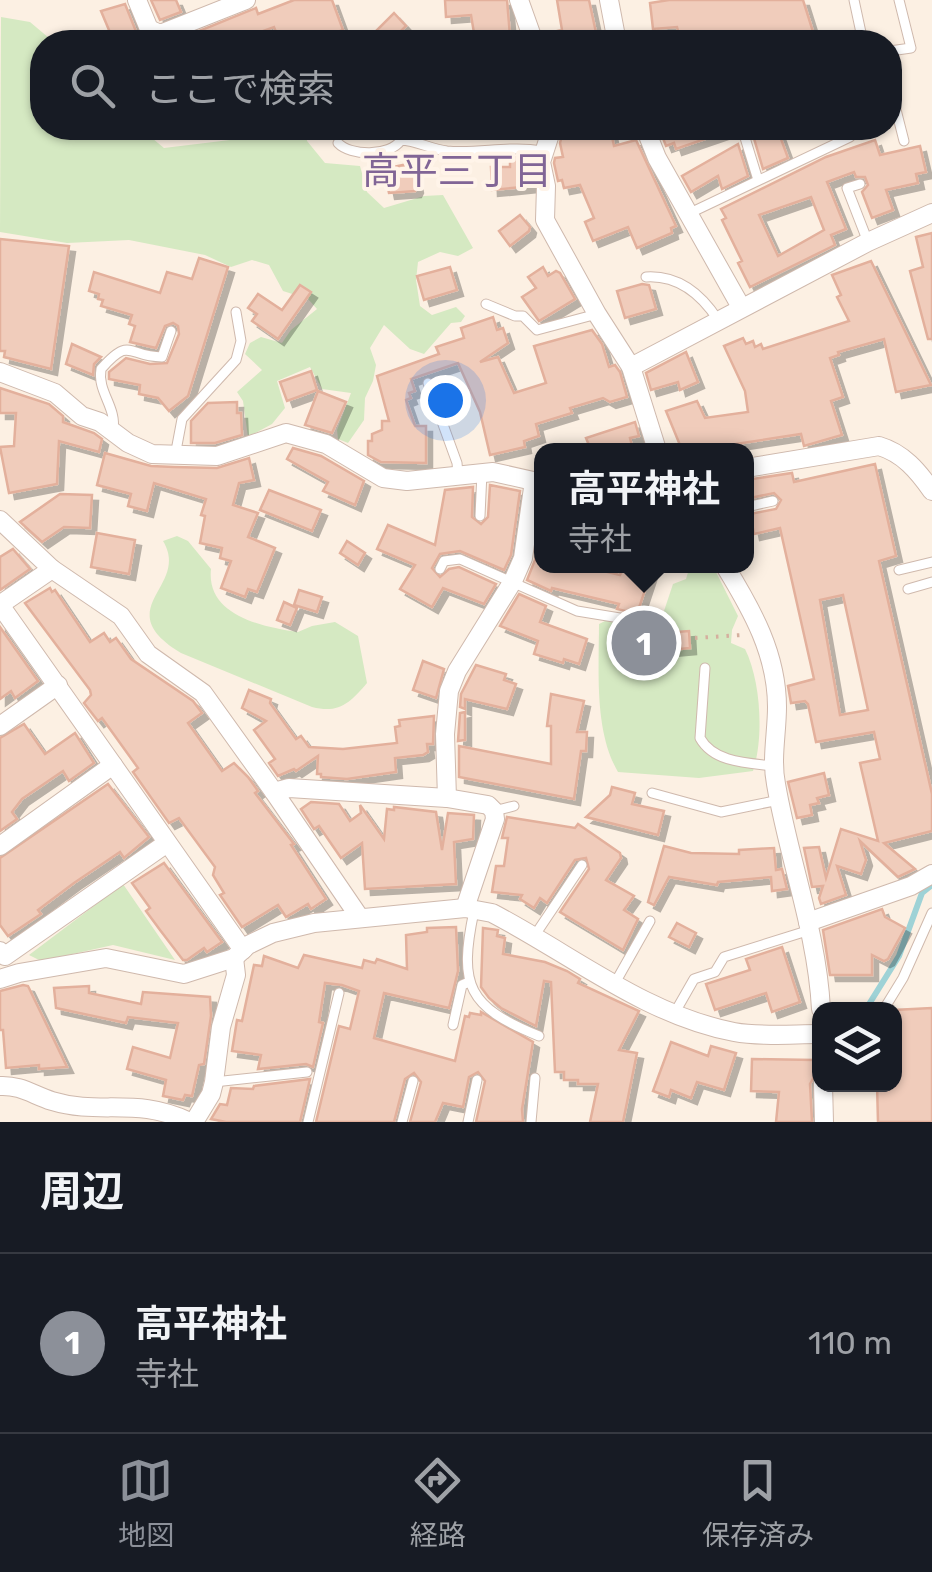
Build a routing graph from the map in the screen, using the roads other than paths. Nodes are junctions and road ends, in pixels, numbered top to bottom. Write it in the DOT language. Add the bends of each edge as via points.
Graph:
graph roads {
  1 [pos="137,0"];
  2 [pos="246,0"];
  3 [pos="519,0"];
  4 [pos="609,0"];
  5 [pos="854,0"];
  6 [pos="898,0"];
  7 [pos="206,7"];
  8 [pos="151,30"];
  9 [pos="167,30"];
  10 [pos="530,30"];
  11 [pos="615,30"];
  12 [pos="860,30"];
  13 [pos="902,49"];
  14 [pos="902,132"];
  15 [pos="547,140"];
  16 [pos="649,140"];
  17 [pos="746,140"];
  18 [pos="844,140"];
  19 [pos="904,140"];
  20 [pos="338,143"];
  21 [pos="542,150"];
  22 [pos="758,180"];
  23 [pos="860,184"];
  24 [pos="690,213"];
  25 [pos="932,213"];
  26 [pos="868,242"];
  27 [pos="646,277"];
  28 [pos="486,304"];
  29 [pos="741,307"];
  30 [pos="236,312"];
  31 [pos="597,314"];
  32 [pos="718,320"];
  33 [pos="171,330"];
  34 [pos="631,367"];
  35 [pos="0,372"];
  36 [pos="428,383"];
  37 [pos="113,430"];
  38 [pos="655,443"];
  39 [pos="175,456"];
  40 [pos="754,467"];
  41 [pos="482,472"];
  42 [pos="458,474"];
  43 [pos="534,481"];
  44 [pos="932,491"];
  45 [pos="534,502"];
  46 [pos="773,502"];
  47 [pos="754,506"];
  48 [pos="480,516"];
  49 [pos="0,520"];
  50 [pos="932,562"];
  51 [pos="52,569"];
  52 [pos="440,569"];
  53 [pos="899,570"];
  54 [pos="729,573"];
  55 [pos="514,581"];
  56 [pos="932,582"];
  57 [pos="908,589"];
  58 [pos="1,605"];
  59 [pos="632,620"];
  60 [pos="705,668"];
  61 [pos="58,685"];
  62 [pos="0,726"];
  63 [pos="114,765"];
  64 [pos="774,766"];
  65 [pos="274,792"];
  66 [pos="652,793"];
  67 [pos="447,798"];
  68 [pos="779,800"];
  69 [pos="514,806"];
  70 [pos="494,810"];
  71 [pos="166,843"];
  72 [pos="0,846"];
  73 [pos="582,865"];
  74 [pos="932,874"];
  75 [pos="470,908"];
  76 [pos="932,913"];
  77 [pos="360,918"];
  78 [pos="650,921"];
  79 [pos="809,926"];
  80 [pos="534,935"];
  81 [pos="3,954"];
  82 [pos="239,954"];
  83 [pos="19,973"];
  84 [pos="0,979"];
  85 [pos="469,982"];
  86 [pos="615,983"];
  87 [pos="338,993"];
  88 [pos="822,1002"];
  89 [pos="889,1002"];
  90 [pos="674,1014"];
  91 [pos="453,1025"];
  92 [pos="812,1034"];
  93 [pos="538,1036"];
  94 [pos="307,1072"];
  95 [pos="535,1078"];
  96 [pos="477,1080"];
  97 [pos="413,1081"];
  98 [pos="214,1082"];
  99 [pos="0,1086"];
  100 [pos="824,1092"];
  101 [pos="185,1121"];
  102 [pos="308,1122"];
  103 [pos="402,1122"];
  104 [pos="468,1122"];
  105 [pos="531,1122"];
  106 [pos="824,1122"];
  1 -- 8 [label="street"];
  2 -- 7 [label="street"];
  3 -- 10 [label="street"];
  4 -- 11 [label="street"];
  5 -- 12 [label="lane"];
  6 -- 13 [label="lane" via="911,48"];
  7 -- 9 [label="street"];
  14 -- 19 [label="lane"];
  15 -- 21 [label="street"];
  16 -- 24 [label="street"];
  17 -- 22 [label="lane"];
  18 -- 22 [label="lane"];
  20 -- 21 [label="lane" via="346,150 381,152 401,140 443,150"];
  21 -- 31 [label="street" via="545,220"];
  22 -- 24 [label="lane"];
  23 -- 26 [label="lane" via="846,188"];
  24 -- 29 [label="street"];
  25 -- 26 [label="street"];
  26 -- 29 [label="street"];
  27 -- 32 [label="lane" via="678,282"];
  28 -- 31 [label="lane" via="523,316 537,330"];
  29 -- 32 [label="street"];
  30 -- 39 [label="lane" via="240,351 182,419"];
  31 -- 34 [label="street"];
  32 -- 34 [label="street"];
  33 -- 37 [label="lane" via="162,356 124,348 100,369"];
  34 -- 38 [label="street"];
  35 -- 37 [label="street" via="55,394"];
  36 -- 42 [label="lane"];
  37 -- 39 [label="street" via="140,449"];
  39 -- 42 [label="street" via="217,456 286,433 326,444 383,478"];
  40 -- 44 [label="street" via="878,446 917,470"];
  41 -- 42 [label="street"];
  41 -- 43 [label="street"];
  41 -- 48 [label="lane"];
  45 -- 55 [label="street"];
  46 -- 47 [label="lane"];
  49 -- 51 [label="street"];
  50 -- 53 [label="lane"];
  51 -- 58 [label="street"];
  51 -- 65 [label="street" via="120,616 148,654 203,693"];
  52 -- 55 [label="lane" via="444,561 460,559"];
  54 -- 64 [label="street" via="774,666"];
  55 -- 59 [label="lane" via="586,614"];
  55 -- 67 [label="street" via="449,691"];
  56 -- 57 [label="lane"];
  58 -- 61 [label="street"];
  60 -- 64 [label="lane" via="705,748 722,758"];
  61 -- 62 [label="street"];
  61 -- 63 [label="street"];
  63 -- 71 [label="street"];
  63 -- 72 [label="street"];
  64 -- 68 [label="street"];
  65 -- 67 [label="street"];
  65 -- 77 [label="street"];
  66 -- 68 [label="lane" via="720,812"];
  67 -- 70 [label="street"];
  68 -- 79 [label="street"];
  69 -- 70 [label="lane"];
  70 -- 75 [label="street"];
  71 -- 81 [label="street"];
  71 -- 82 [label="street"];
  73 -- 80 [label="lane"];
  74 -- 79 [label="street"];
  75 -- 77 [label="street"];
  75 -- 80 [label="street"];
  75 -- 85 [label="lane"];
  76 -- 89 [label="lane"];
  77 -- 82 [label="street" via="273,933"];
  78 -- 86 [label="lane"];
  79 -- 88 [label="street"];
  79 -- 90 [label="lane" via="724,957 715,972 694,979"];
  80 -- 86 [label="street"];
  81 -- 83 [label="street"];
  82 -- 83 [label="street" via="184,974 106,958"];
  82 -- 98 [label="street"];
  83 -- 84 [label="street"];
  85 -- 91 [label="lane" via="460,991"];
  85 -- 93 [label="lane" via="495,1016"];
  86 -- 90 [label="street"];
  87 -- 102 [label="lane"];
  90 -- 92 [label="street" via="738,1033"];
  94 -- 98 [label="lane"];
  95 -- 105 [label="lane"];
  96 -- 104 [label="lane"];
  97 -- 103 [label="lane"];
  98 -- 101 [label="street" via="212,1094"];
  99 -- 101 [label="street" via="77,1106 167,1111"];
  100 -- 106 [label="street"];
}
